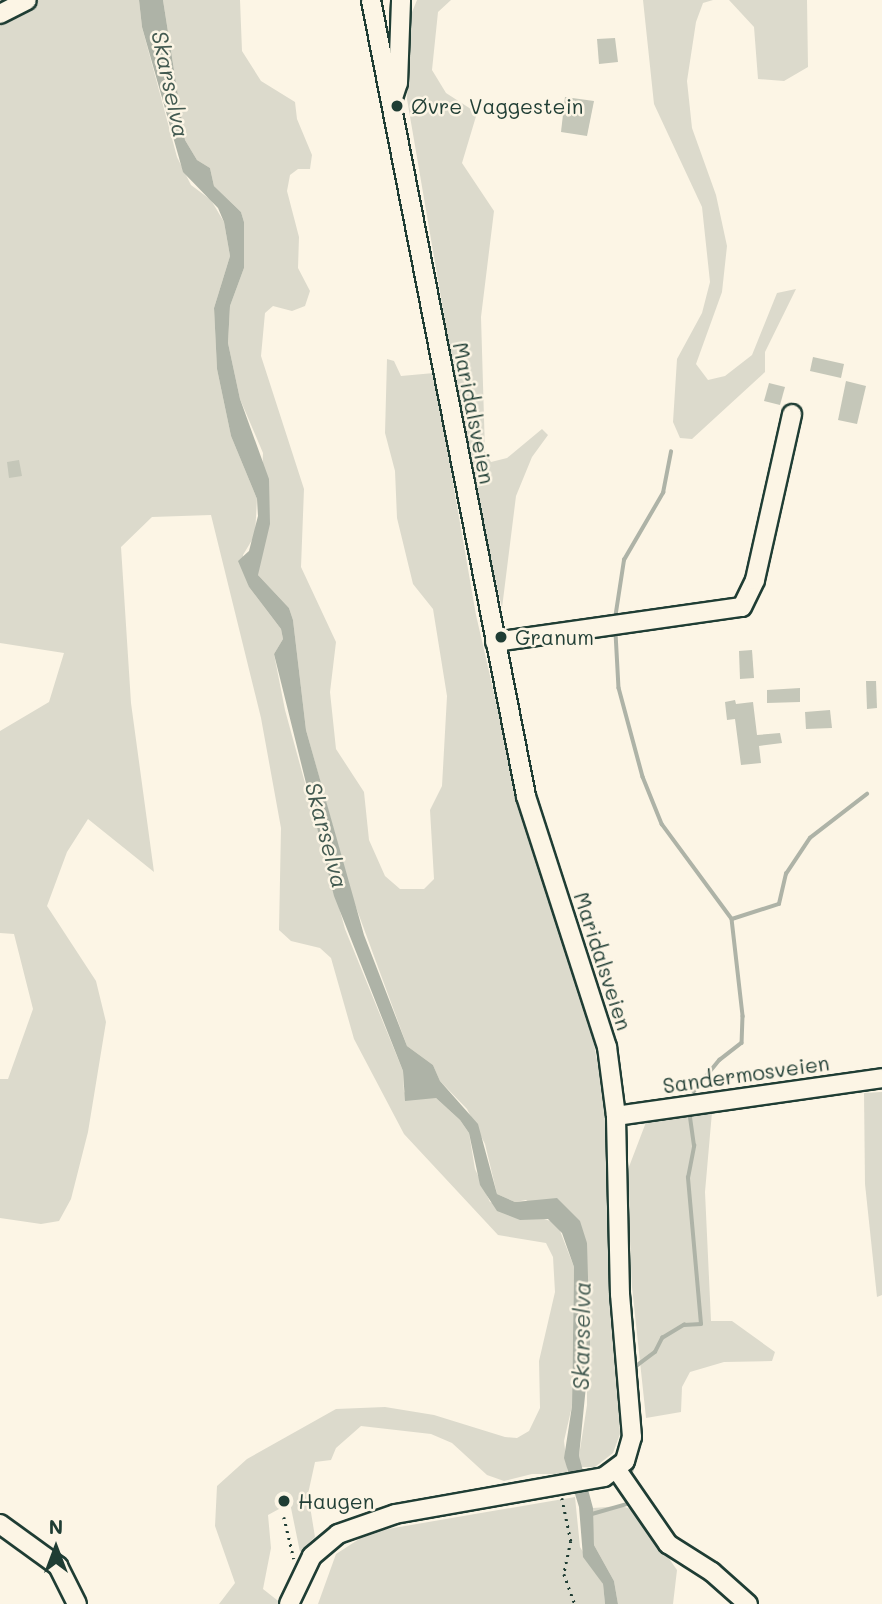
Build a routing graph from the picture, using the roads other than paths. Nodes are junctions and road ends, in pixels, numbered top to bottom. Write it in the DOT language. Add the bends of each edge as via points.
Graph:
graph roads {
  1 [pos="27,0"];
  2 [pos="371,0"];
  3 [pos="401,0"];
  4 [pos="0,14"];
  5 [pos="390,103"];
  6 [pos="792,414"];
  7 [pos="495,642"];
  8 [pos="882,1078"];
  9 [pos="616,1116"];
  10 [pos="617,1470"];
  11 [pos="0,1524"];
  12 [pos="77,1604"];
  13 [pos="289,1604"];
  14 [pos="748,1604"];
  1 -- 4 [label="street"];
  2 -- 5 [label="street, Maridalsveien"];
  3 -- 5 [label="street, Maridalsveien" via="398,83"];
  5 -- 7 [label="street, Maridalsveien"];
  6 -- 7 [label="street" via="755,580 742,607"];
  7 -- 9 [label="street, Maridalsveien" via="530,811 600,1020"];
  8 -- 9 [label="street, Sandermosveien"];
  9 -- 10 [label="street, Maridalsveien" via="620,1294 632,1426 628,1453"];
  10 -- 13 [label="street" via="592,1481 360,1524 323,1544"];
  10 -- 14 [label="street" via="668,1544 712,1572"];
  11 -- 12 [label="street" via="58,1566"];
}
